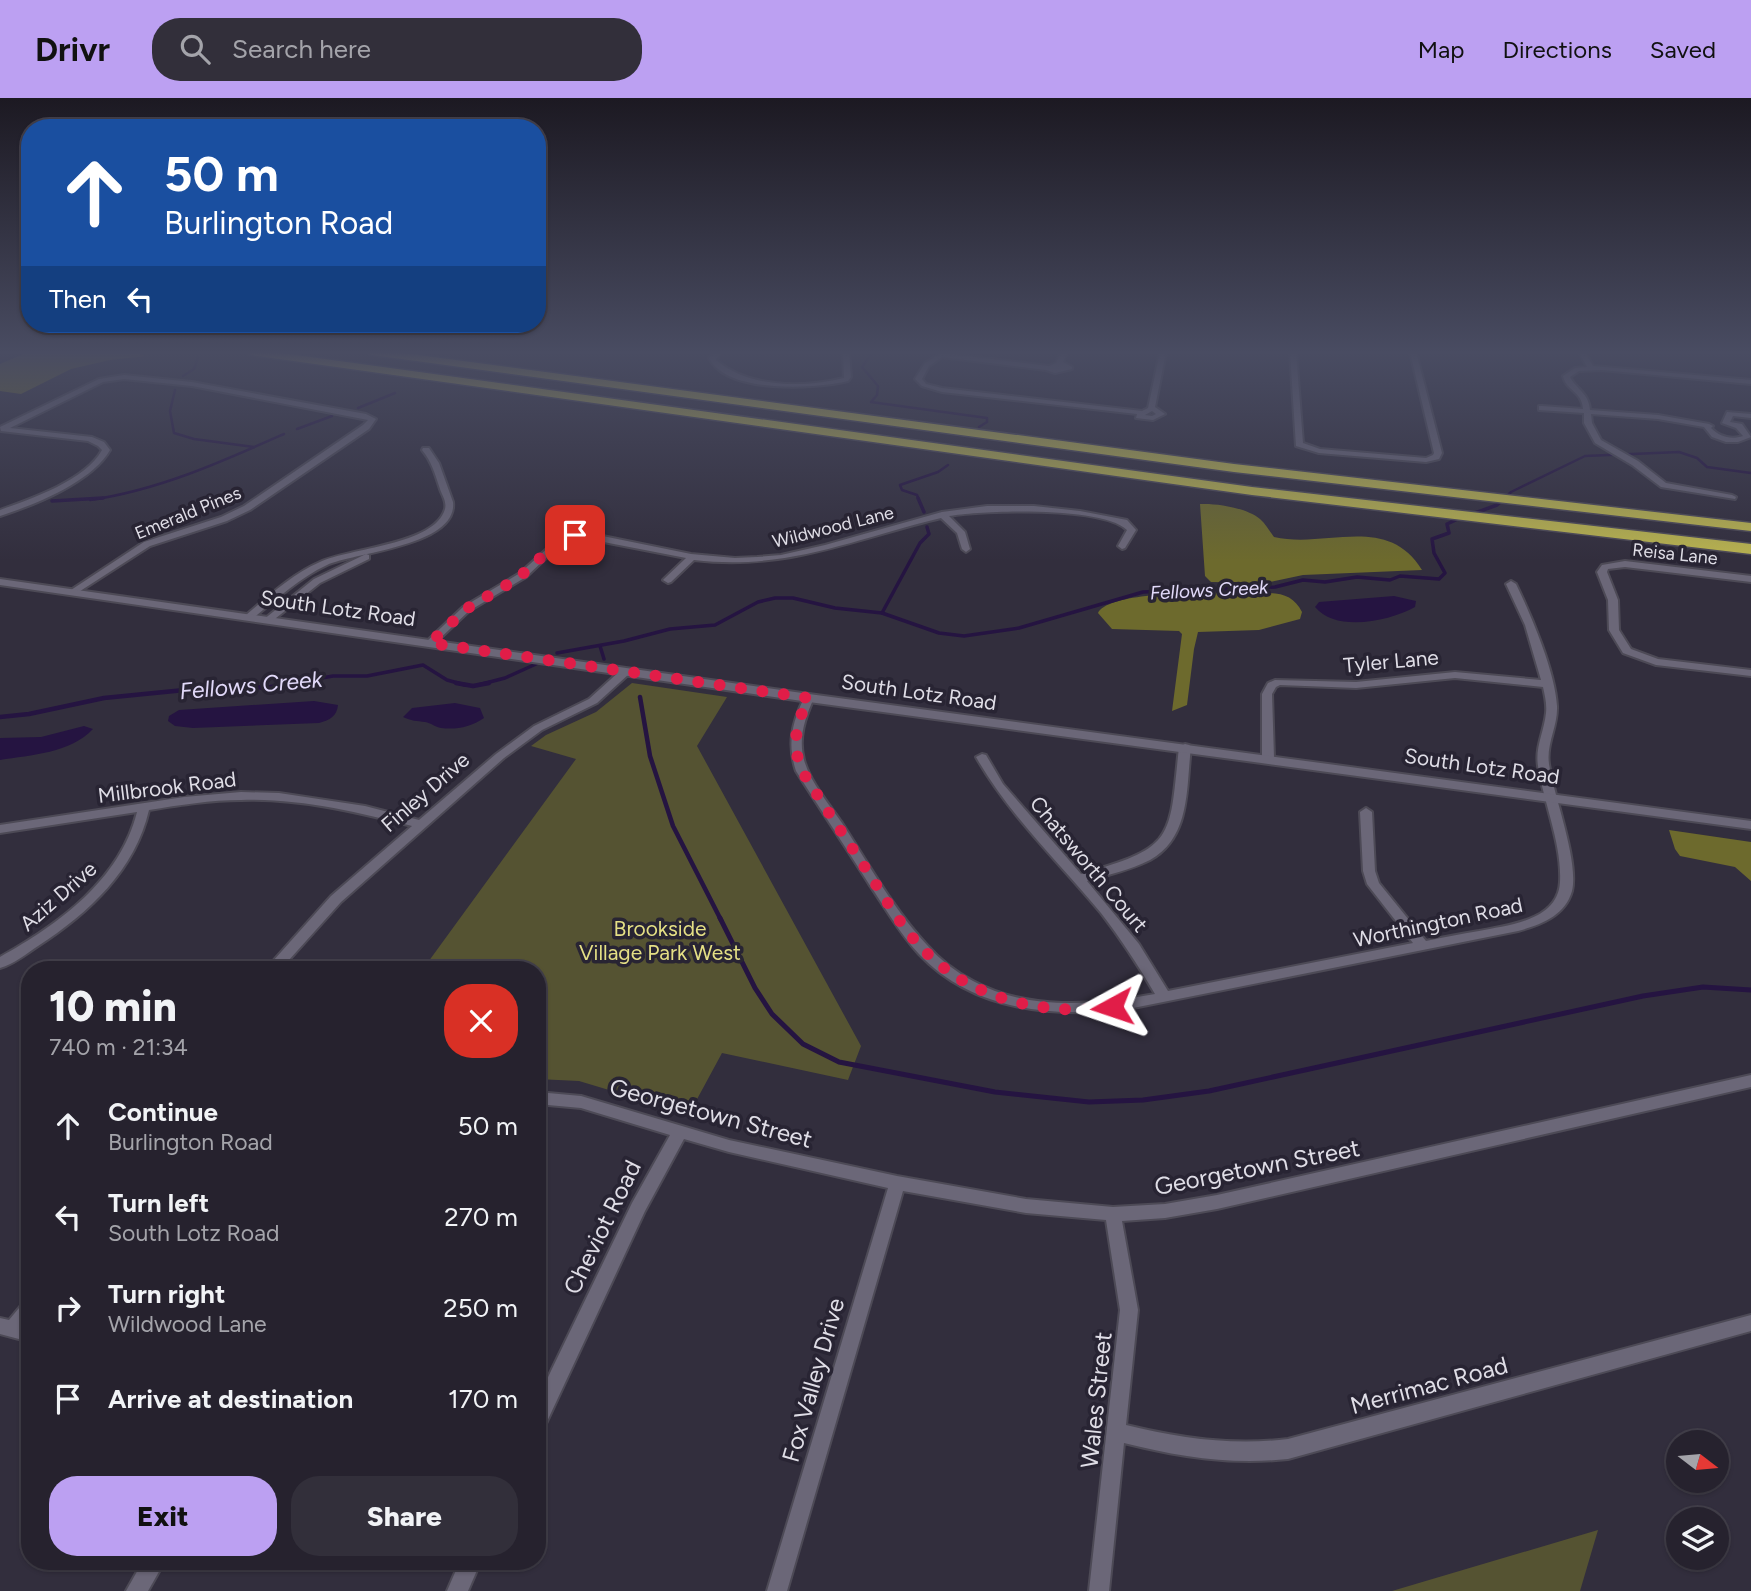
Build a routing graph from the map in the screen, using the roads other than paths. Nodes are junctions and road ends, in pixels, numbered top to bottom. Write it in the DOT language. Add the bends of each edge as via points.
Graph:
graph roads {
  1 [pos="372,422"];
  2 [pos="748,422"];
  3 [pos="886,422"];
  4 [pos="1296,422"];
  5 [pos="1430,422"];
  6 [pos="1588,422"];
  7 [pos="1688,422"];
  8 [pos="1726,423"];
  9 [pos="1709,426"];
  10 [pos="1,429"];
  11 [pos="1304,447"];
  12 [pos="426,450"];
  13 [pos="1732,497"];
  14 [pos="0,513"];
  15 [pos="942,515"];
  16 [pos="1751,527"];
  17 [pos="395,545"];
  18 [pos="1122,546"];
  19 [pos="966,549"];
  20 [pos="1751,549"];
  21 [pos="693,556"];
  22 [pos="316,567"];
  23 [pos="332,572"];
  24 [pos="1751,579"];
  25 [pos="668,580"];
  26 [pos="0,582"];
  27 [pos="1511,583"];
  28 [pos="74,592"];
  29 [pos="249,617"];
  30 [pos="268,620"];
  31 [pos="430,643"];
  32 [pos="625,671"];
  33 [pos="1751,673"];
  34 [pos="1547,684"];
  35 [pos="809,698"];
  36 [pos="1185,747"];
  37 [pos="982,757"];
  38 [pos="1268,758"];
  39 [pos="1549,797"];
  40 [pos="144,808"];
  41 [pos="1366,812"];
  42 [pos="422,825"];
  43 [pos="1751,825"];
  44 [pos="0,829"];
  45 [pos="1079,879"];
  46 [pos="1423,946"];
  47 [pos="280,961"];
  48 [pos="0,963"];
  49 [pos="1164,997"];
  50 [pos="1751,1082"];
  51 [pos="546,1098"];
  52 [pos="679,1133"];
  53 [pos="897,1183"];
  54 [pos="1113,1214"];
  55 [pos="1751,1323"];
  56 [pos="546,1402"];
  57 [pos="1117,1432"];
  58 [pos="149,1570"];
  59 [pos="467,1570"];
  60 [pos="136,1591"];
  61 [pos="457,1591"];
  62 [pos="777,1591"];
  63 [pos="1099,1591"];
  1 -- 28 [label="street, Emerald Pines" via="247,508 147,544"];
  2 -- 20 [label="highway" via="1444,514"];
  3 -- 16 [label="highway"];
  4 -- 11 [label="street" via="1297,440"];
  5 -- 11 [label="street" via="1438,453 1433,458"];
  6 -- 13 [label="street" via="1593,436 1664,485"];
  7 -- 9 [label="street"];
  8 -- 9 [label="street"];
  8 -- 9 [label="street" via="1739,426 1746,439 1716,437"];
  10 -- 14 [label="street" via="89,439 106,450 95,466"];
  12 -- 17 [label="street" via="434,457 449,512 429,531"];
  15 -- 18 [label="street, Wildwood Lane" via="1007,508 1119,521 1132,530"];
  15 -- 19 [label="street" via="961,532"];
  15 -- 21 [label="street, Wildwood Lane" via="775,558"];
  17 -- 22 [label="street"];
  17 -- 23 [label="street"];
  21 -- 25 [label="street"];
  21 -- 31 [label="street, Wildwood Lane" via="583,536 564,538 517,579 466,609"];
  22 -- 23 [label="street"];
  22 -- 29 [label="street"];
  23 -- 30 [label="street"];
  24 -- 33 [label="street, Reisa Lane" via="1625,564 1605,567 1602,572 1613,600 1614,630 1627,651 1656,662"];
  26 -- 28 [label="street, South Lotz Road"];
  27 -- 34 [label="street, Worthington Road"];
  28 -- 29 [label="street, South Lotz Road"];
  29 -- 30 [label="street, South Lotz Road"];
  30 -- 31 [label="street, South Lotz Road"];
  31 -- 32 [label="street, South Lotz Road"];
  32 -- 35 [label="street, South Lotz Road"];
  32 -- 42 [label="street, Finley Drive" via="593,701 523,737"];
  34 -- 38 [label="street, Tyler Lane" via="1454,675 1371,685 1276,683 1267,694"];
  34 -- 39 [label="street, Worthington Road" via="1553,708 1542,751"];
  35 -- 36 [label="street, South Lotz Road"];
  35 -- 49 [label="street, Worthington Road" via="796,732 802,771 915,941 948,971 992,994 1034,1006 1096,1009"];
  36 -- 38 [label="street, South Lotz Road"];
  36 -- 45 [label="street" via="1174,825 1167,838 1138,860"];
  37 -- 45 [label="street, Chatsworth Court" via="998,785"];
  38 -- 39 [label="street, South Lotz Road"];
  39 -- 43 [label="street, South Lotz Road"];
  39 -- 46 [label="street, Worthington Road" via="1567,874 1560,902 1526,925"];
  40 -- 42 [label="street, Millbrook Road" via="265,796 365,810"];
  40 -- 44 [label="street, Millbrook Road"];
  40 -- 48 [label="street, Aziz Drive" via="130,850 103,885 54,929"];
  41 -- 46 [label="street" via="1373,884"];
  42 -- 47 [label="street, Finley Drive" via="322,912"];
  45 -- 49 [label="street, Chatsworth Court" via="1134,947"];
  46 -- 49 [label="street, Worthington Road"];
  50 -- 54 [label="street, Georgetown Street" via="1217,1202"];
  51 -- 52 [label="street, Georgetown Street" via="565,1098"];
  52 -- 53 [label="street, Georgetown Street"];
  52 -- 56 [label="street, Cheviot Road" via="638,1208"];
  53 -- 54 [label="street, Georgetown Street" via="1026,1206"];
  53 -- 62 [label="street, Fox Valley Drive"];
  54 -- 57 [label="street, Wales Street" via="1129,1310"];
  55 -- 57 [label="street, Merrimac Road" via="1288,1449 1247,1454 1203,1451"];
  57 -- 63 [label="street, Wales Street"];
  58 -- 60 [label="street"];
  59 -- 61 [label="street"];
}
